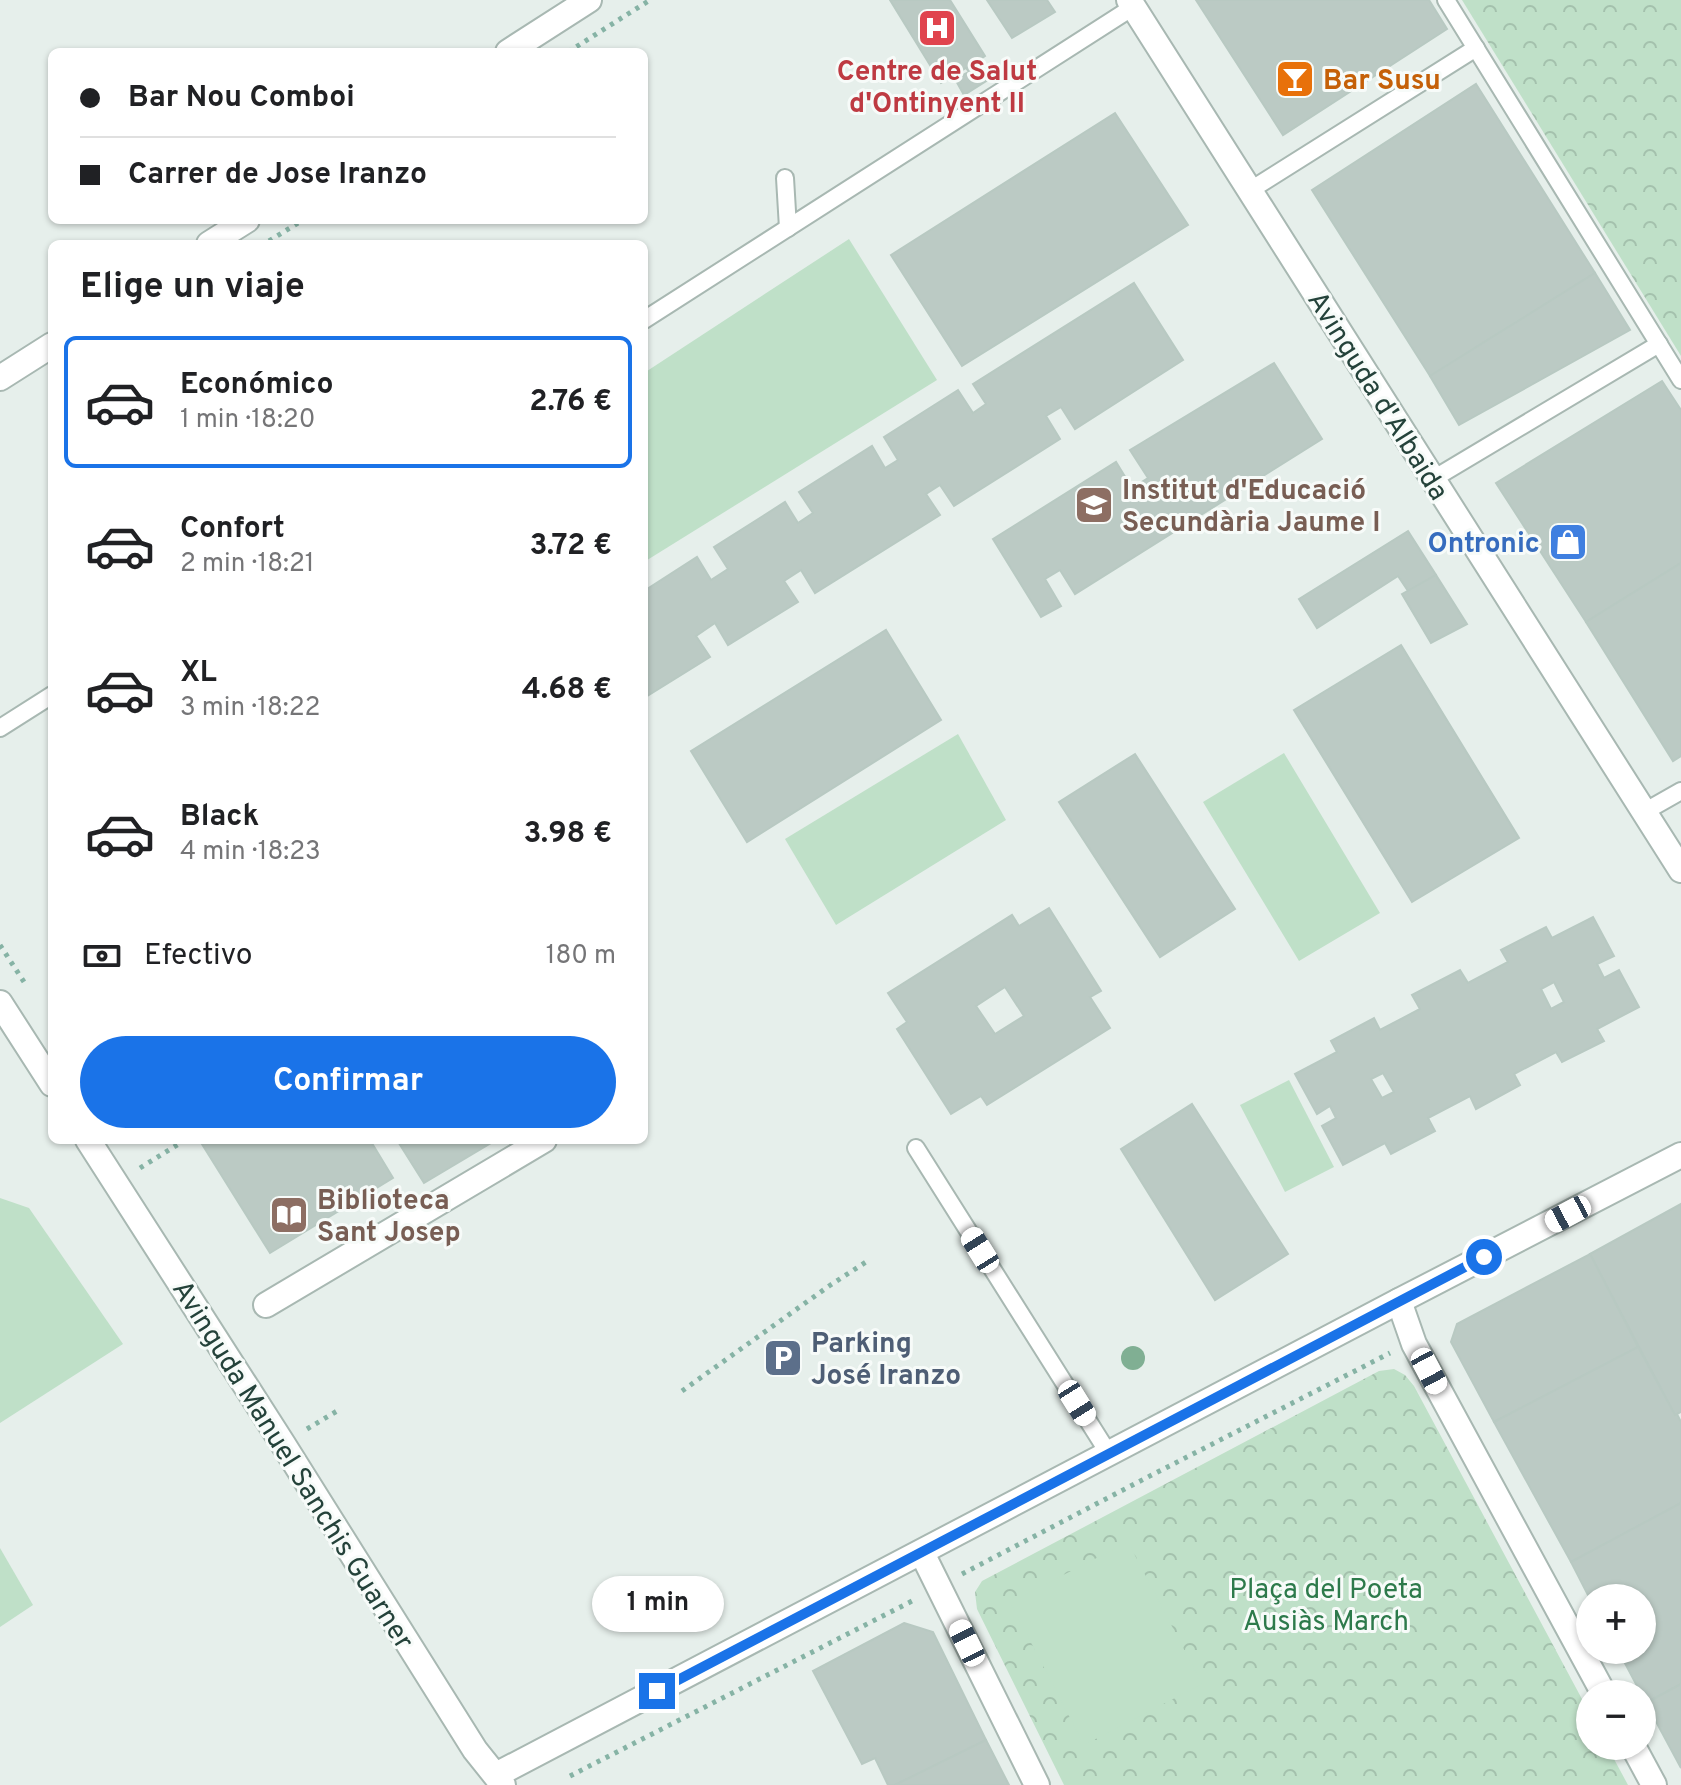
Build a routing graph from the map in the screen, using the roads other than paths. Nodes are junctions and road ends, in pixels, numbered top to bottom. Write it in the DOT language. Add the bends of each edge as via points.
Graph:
graph roads {
  1 [pos="589,0"];
  2 [pos="1446,0"];
  3 [pos="1131,4"];
  4 [pos="514,48"];
  5 [pos="1476,48"];
  6 [pos="785,178"];
  7 [pos="1249,191"];
  8 [pos="241,224"];
  9 [pos="788,228"];
  10 [pos="215,240"];
  11 [pos="648,317"];
  12 [pos="1659,344"];
  13 [pos="48,348"];
  14 [pos="0,378"];
  15 [pos="1681,380"];
  16 [pos="1433,479"];
  17 [pos="48,698"];
  18 [pos="0,728"];
  19 [pos="1681,791"];
  20 [pos="1644,812"];
  21 [pos="1681,870"];
  22 [pos="0,1003"];
  23 [pos="48,1078"];
  24 [pos="91,1144"];
  25 [pos="537,1144"];
  26 [pos="916,1148"];
  27 [pos="1681,1155"];
  28 [pos="1399,1301"];
  29 [pos="266,1305"];
  30 [pos="1109,1454"];
  31 [pos="922,1553"];
  32 [pos="1596,1680"];
  33 [pos="1641,1760"];
  34 [pos="500,1780"];
  35 [pos="1037,1785"];
  36 [pos="1654,1785"];
  1 -- 4 [label="street"];
  2 -- 5 [label="lane"];
  3 -- 7 [label="street, Avinguda d'Albaida"];
  3 -- 9 [label="lane"];
  5 -- 7 [label="lane"];
  5 -- 12 [label="lane"];
  6 -- 9 [label="lane"];
  7 -- 16 [label="street, Avinguda d'Albaida"];
  8 -- 10 [label="street"];
  9 -- 11 [label="lane"];
  12 -- 15 [label="lane"];
  12 -- 16 [label="lane"];
  13 -- 14 [label="street"];
  16 -- 20 [label="street, Avinguda d'Albaida"];
  17 -- 18 [label="lane"];
  19 -- 20 [label="lane"];
  20 -- 21 [label="street, Avinguda d'Albaida"];
  22 -- 23 [label="street"];
  24 -- 34 [label="street, Avinguda Manuel Sanchis Guarner" via="475,1750"];
  25 -- 29 [label="street"];
  26 -- 30 [label="lane"];
  27 -- 28 [label="street"];
  28 -- 30 [label="street"];
  28 -- 32 [label="street" via="1414,1344"];
  30 -- 31 [label="street"];
  31 -- 34 [label="street"];
  31 -- 35 [label="street"];
  33 -- 36 [label="street"];
}
